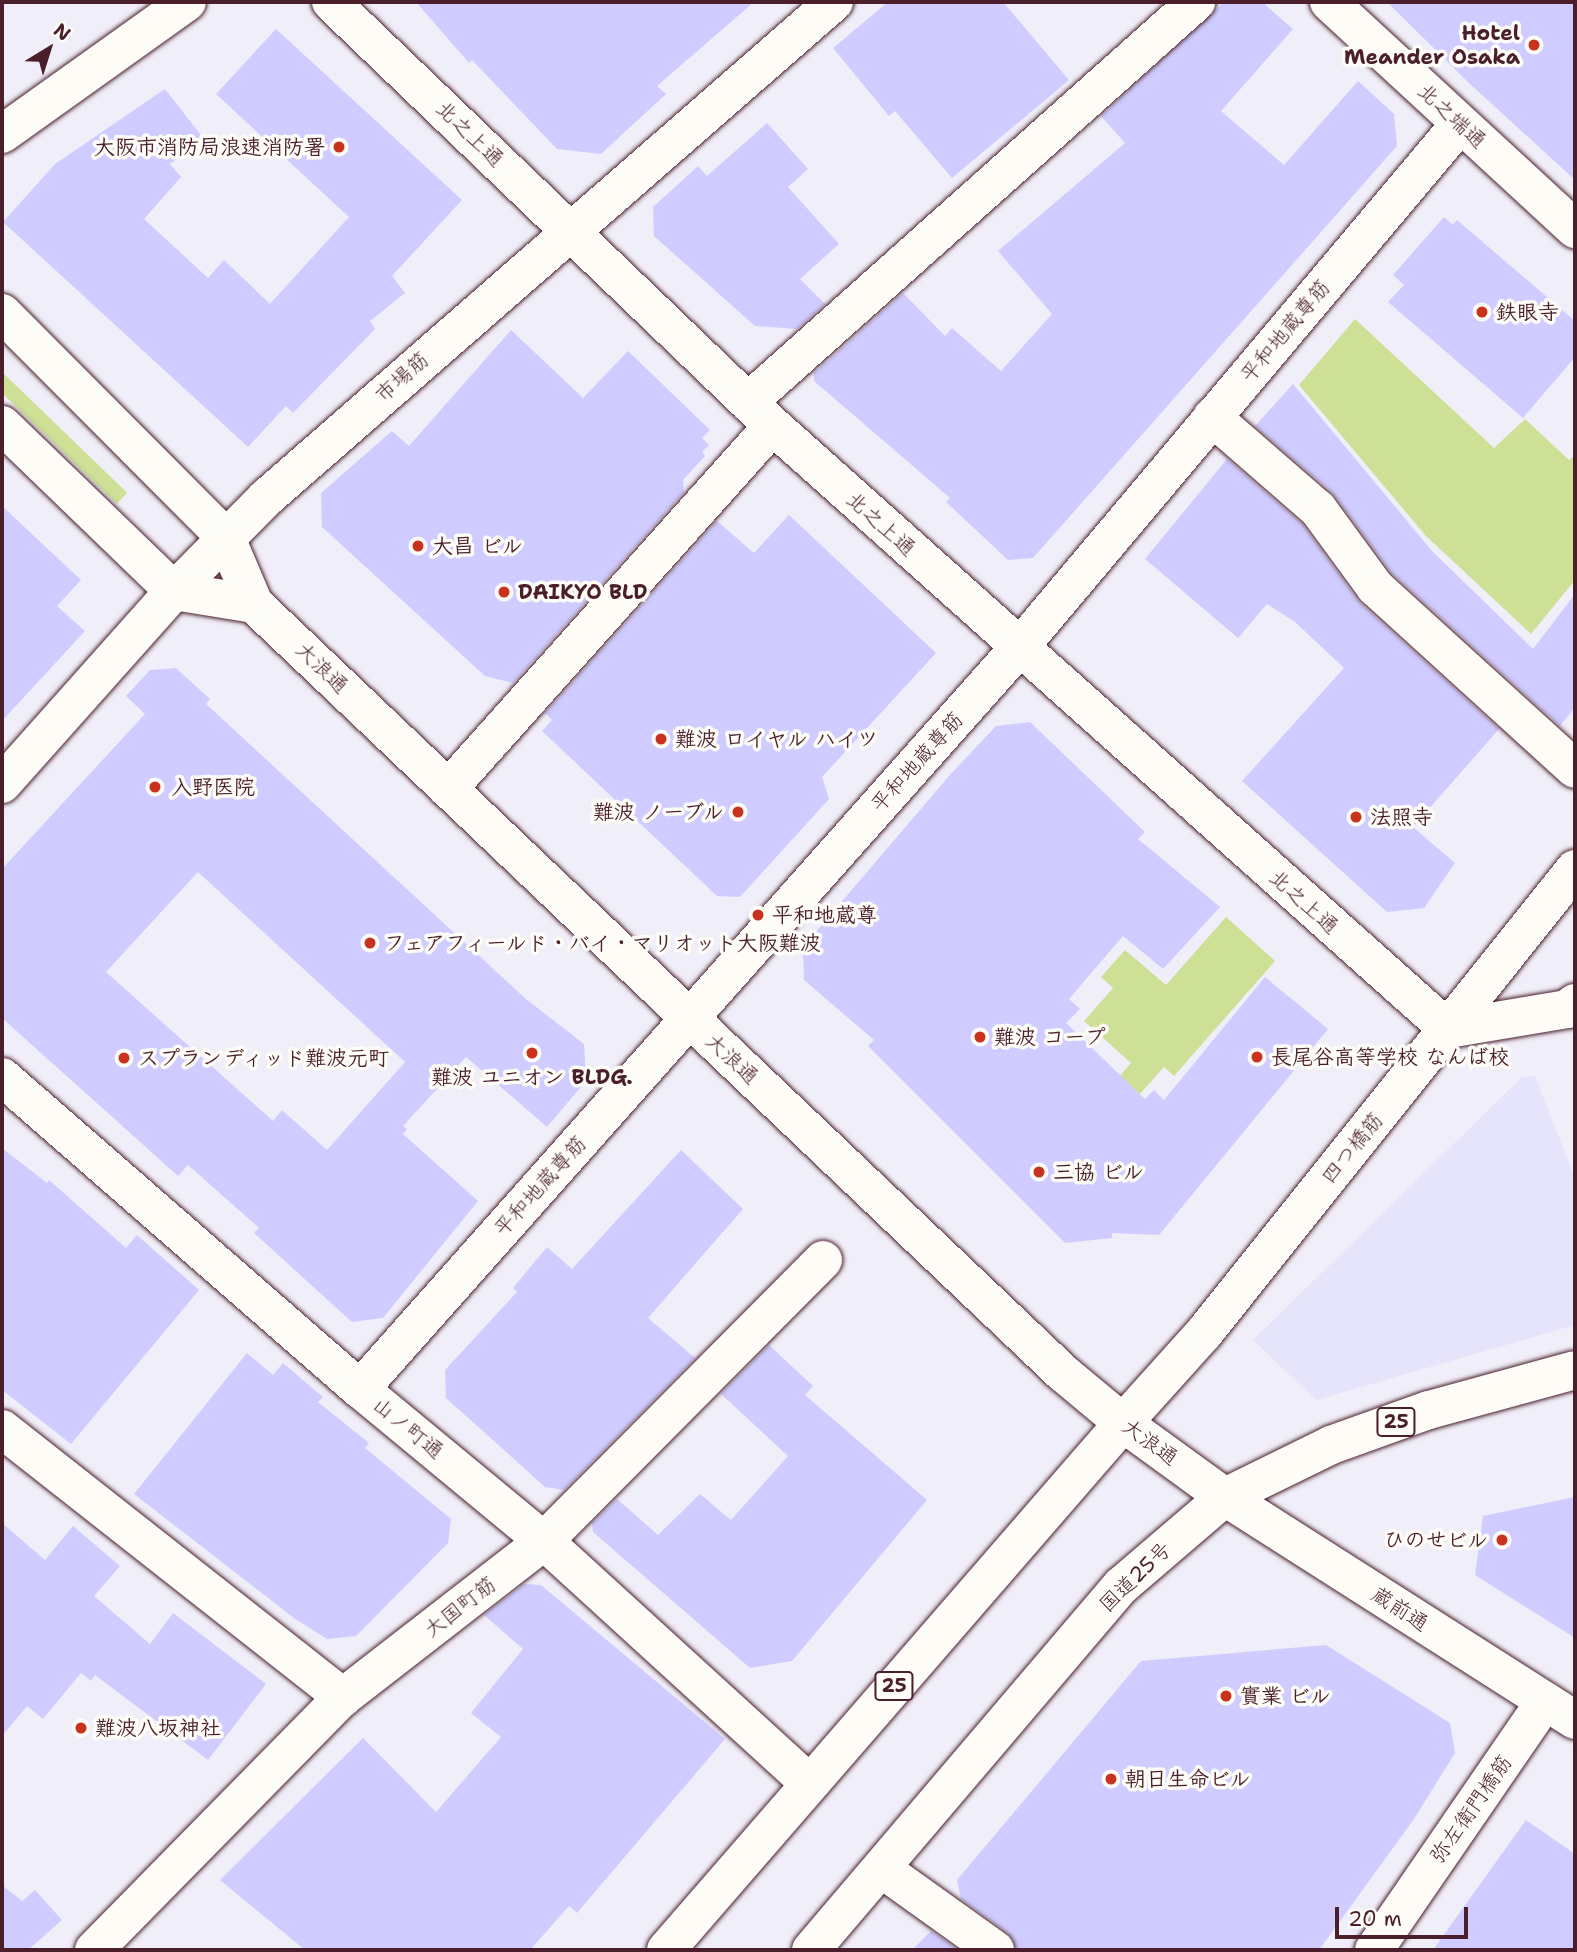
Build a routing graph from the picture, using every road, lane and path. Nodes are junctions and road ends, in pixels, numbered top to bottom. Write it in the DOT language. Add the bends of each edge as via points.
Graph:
graph roads {
  1 [pos="187,2"];
  2 [pos="331,2"];
  3 [pos="834,2"];
  4 [pos="1196,2"];
  5 [pos="1329,2"];
  6 [pos="1460,124"];
  7 [pos="2,134"];
  8 [pos="569,229"];
  9 [pos="1575,229"];
  10 [pos="2,313"];
  11 [pos="760,414"];
  12 [pos="1212,417"];
  13 [pos="2,425"];
  14 [pos="226,538"];
  15 [pos="174,591"];
  16 [pos="254,604"];
  17 [pos="1018,649"];
  18 [pos="1575,769"];
  19 [pos="2,784"];
  20 [pos="448,789"];
  21 [pos="1575,869"];
  22 [pos="1575,1003"];
  23 [pos="688,1018"];
  24 [pos="1448,1028"];
  25 [pos="2,1077"];
  26 [pos="823,1259"];
  27 [pos="1575,1370"];
  28 [pos="360,1389"];
  29 [pos="1123,1423"];
  30 [pos="2,1429"];
  31 [pos="1225,1497"];
  32 [pos="544,1541"];
  33 [pos="343,1697"];
  34 [pos="1560,1711"];
  35 [pos="810,1784"];
  36 [pos="882,1869"];
  37 [pos="94,1950"];
  38 [pos="666,1950"];
  39 [pos="811,1950"];
  40 [pos="995,1950"];
  41 [pos="1374,1950"];
  1 -- 7 [label="main road"];
  2 -- 8 [label="main road, 北之上通"];
  3 -- 8 [label="main road, 市場筋"];
  4 -- 11 [label="main road"];
  5 -- 6 [label="main road, 北之端通"];
  6 -- 9 [label="main road, 北之端通"];
  6 -- 12 [label="main road, 平和地蔵尊筋"];
  8 -- 11 [label="main road, 北之上通"];
  8 -- 14 [label="main road, 市場筋"];
  10 -- 14 [label="main road, 大浪通"];
  11 -- 17 [label="main road, 北之上通"];
  11 -- 20 [label="main road"];
  12 -- 17 [label="main road, 平和地蔵尊筋"];
  12 -- 18 [label="main road" via="1318,509 1376,587"];
  13 -- 15 [label="main road"];
  14 -- 15 [label="main road, 市場筋"];
  14 -- 16 [label="main road, 大浪通"];
  15 -- 16 [label="main road"];
  15 -- 19 [label="main road, 市場筋"];
  16 -- 20 [label="main road, 大浪通"];
  17 -- 23 [label="main road, 平和地蔵尊筋"];
  17 -- 24 [label="main road, 北之上通"];
  20 -- 23 [label="main road, 大浪通"];
  21 -- 24 [label="main road, 四つ橋筋"];
  22 -- 24 [label="main road" via="1567,1009"];
  23 -- 28 [label="main road, 平和地蔵尊筋"];
  23 -- 29 [label="main road, 大浪通" via="1063,1373"];
  24 -- 29 [label="main road, 四つ橋筋" via="1204,1333"];
  25 -- 28 [label="main road, 山ノ町通"];
  26 -- 32 [label="main road, 大国町筋"];
  27 -- 31 [label="main road, 国道25号 / 25" via="1429,1410 1331,1445"];
  28 -- 32 [label="main road, 山ノ町通"];
  29 -- 31 [label="main road, 大浪通"];
  29 -- 35 [label="main road, 25"];
  30 -- 33 [label="main road"];
  31 -- 34 [label="main road, 蔵前通"];
  31 -- 36 [label="main road, 国道25号 / 25" via="1121,1586"];
  32 -- 33 [label="main road, 大国町筋"];
  32 -- 35 [label="main road, 山ノ町通"];
  33 -- 37 [label="main road, 大国町筋"];
  34 -- 41 [label="main road, 弥左衛門橋筋"];
  35 -- 38 [label="main road, 25"];
  36 -- 39 [label="main road, 国道25号 / 25"];
  36 -- 40 [label="main road"];
}
